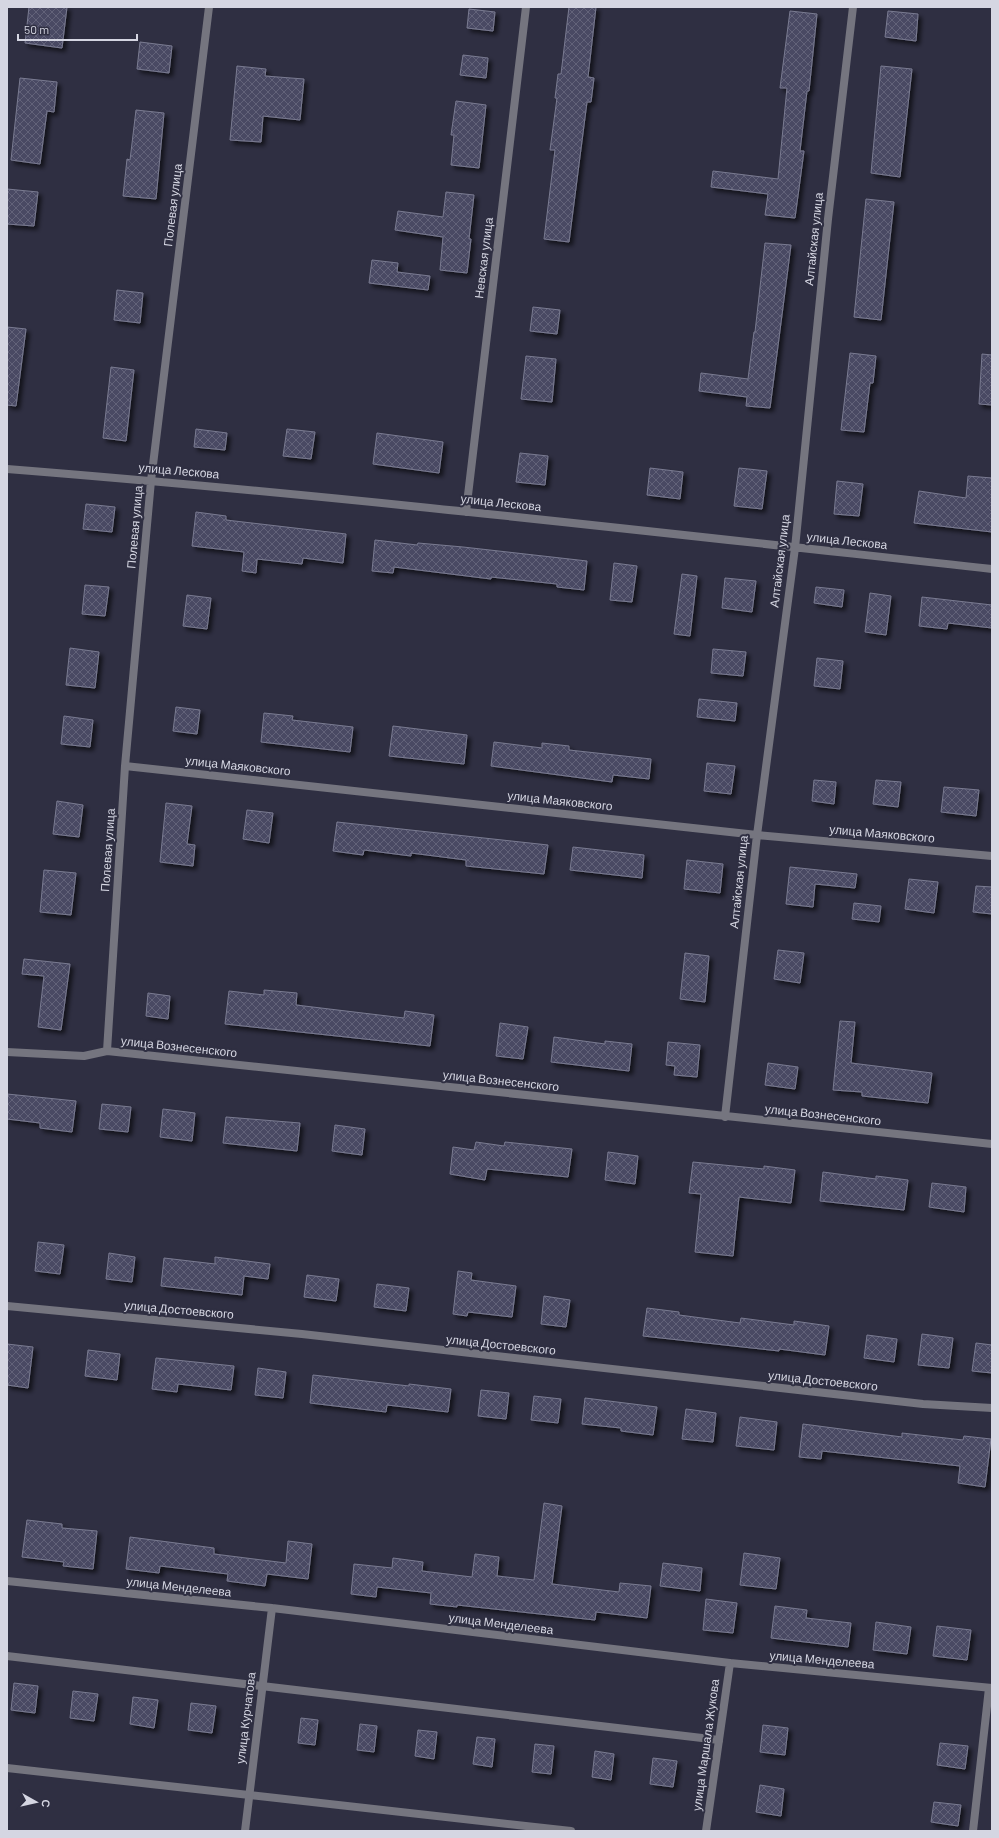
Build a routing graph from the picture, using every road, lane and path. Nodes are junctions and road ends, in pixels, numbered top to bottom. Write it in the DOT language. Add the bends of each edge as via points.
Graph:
graph roads {
  1 [pos="208,7"];
  2 [pos="526,7"];
  3 [pos="853,7"];
  4 [pos="7,469"];
  5 [pos="151,481"];
  6 [pos="466,512"];
  7 [pos="795,548"];
  8 [pos="992,569"];
  9 [pos="126,766"];
  10 [pos="757,835"];
  11 [pos="992,856"];
  12 [pos="107,1051"];
  13 [pos="7,1052"];
  14 [pos="725,1117"];
  15 [pos="992,1144"];
  16 [pos="7,1306"];
  17 [pos="992,1408"];
  18 [pos="7,1581"];
  19 [pos="272,1608"];
  20 [pos="7,1656"];
  21 [pos="730,1663"];
  22 [pos="262,1685"];
  23 [pos="991,1688"];
  24 [pos="719,1740"];
  25 [pos="7,1768"];
  26 [pos="249,1794"];
  27 [pos="245,1831"];
  28 [pos="571,1831"];
  29 [pos="706,1831"];
  30 [pos="972,1831"];
  1 -- 5 [label="street, Полевая улица"];
  2 -- 6 [label="street, Невская улица"];
  3 -- 7 [label="street, Алтайская улица" via="828,219"];
  4 -- 5 [label="street, улица Лескова"];
  5 -- 6 [label="street, улица Лескова"];
  5 -- 9 [label="street, Полевая улица"];
  6 -- 7 [label="street, улица Лескова"];
  7 -- 8 [label="street, улица Лескова"];
  7 -- 10 [label="street, Алтайская улица"];
  9 -- 10 [label="street, улица Маяковского"];
  9 -- 12 [label="street, Полевая улица"];
  10 -- 11 [label="street, улица Маяковского"];
  10 -- 14 [label="street, Алтайская улица"];
  12 -- 13 [label="street, улица Вознесенского" via="84,1056"];
  12 -- 14 [label="street, улица Вознесенского"];
  14 -- 15 [label="street, улица Вознесенского"];
  16 -- 17 [label="street, улица Достоевского" via="302,1334 923,1404"];
  18 -- 19 [label="street, улица Менделеева"];
  19 -- 21 [label="street, улица Менделеева"];
  19 -- 22 [label="street, улица Курчатова"];
  20 -- 22 [label="street"];
  21 -- 23 [label="street, улица Менделеева"];
  21 -- 24 [label="street, улица Маршала Жукова"];
  22 -- 24 [label="street"];
  22 -- 26 [label="street, улица Курчатова"];
  23 -- 30 [label="street"];
  24 -- 29 [label="street, улица Маршала Жукова"];
  25 -- 26 [label="street"];
  26 -- 27 [label="street, улица Курчатова"];
  26 -- 28 [label="street"];
}
